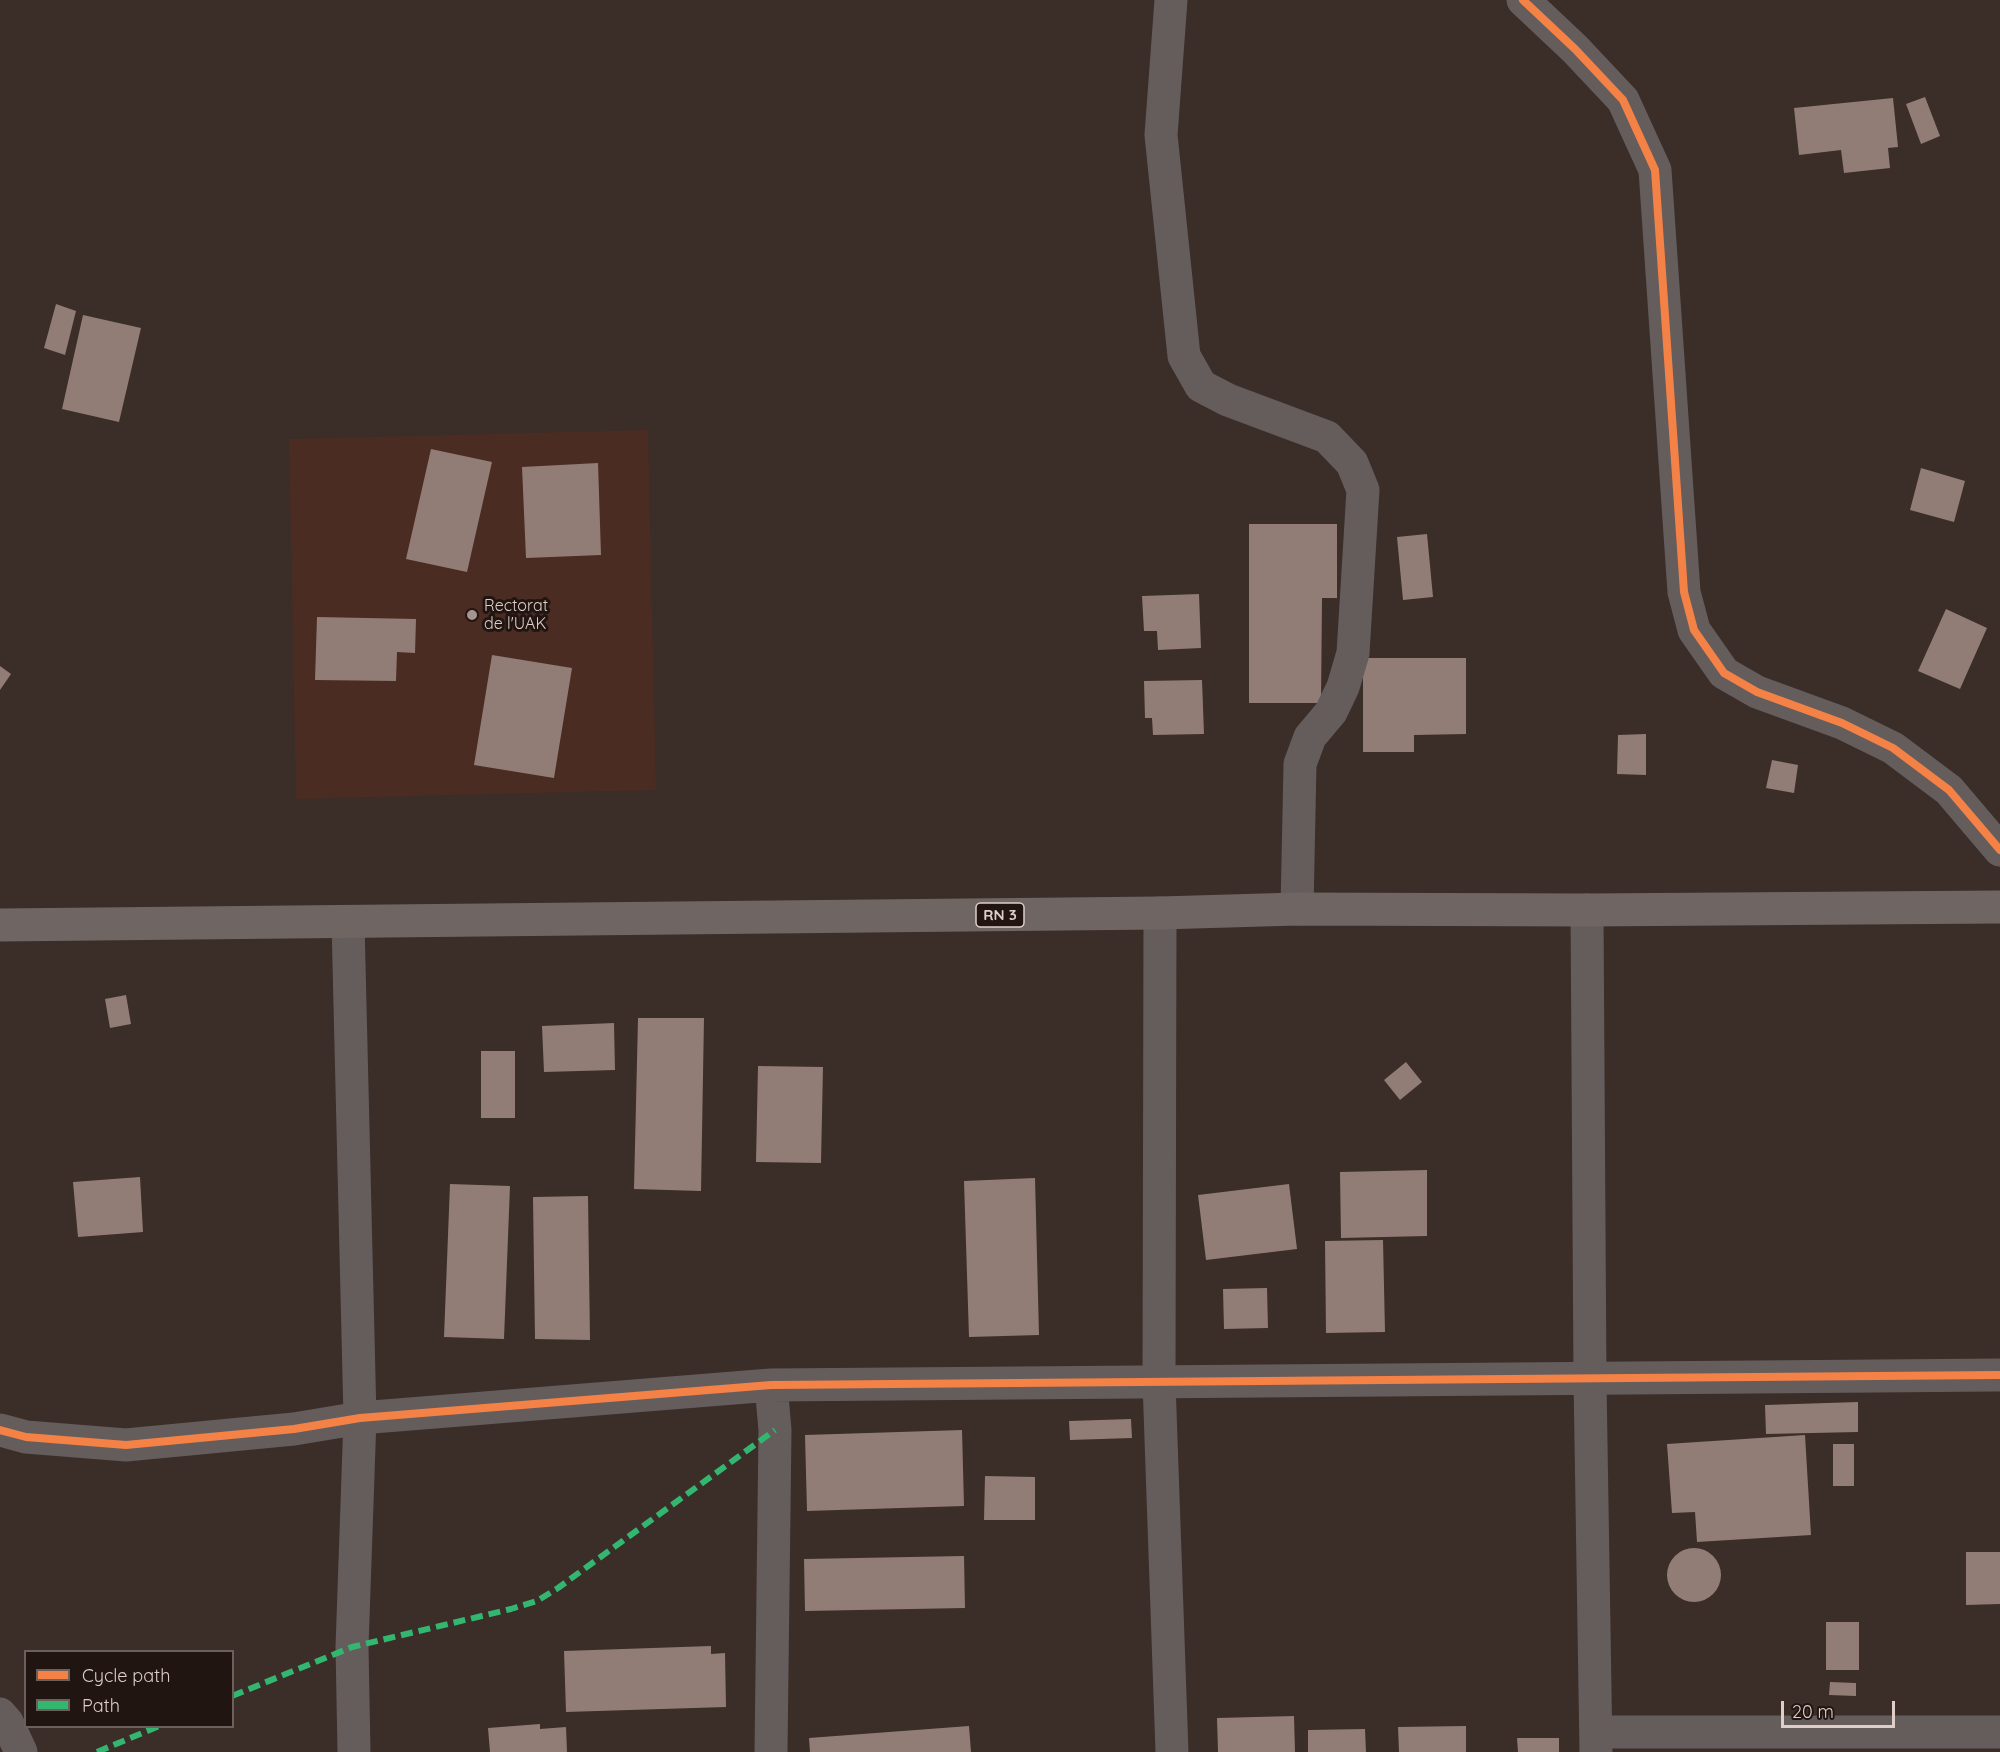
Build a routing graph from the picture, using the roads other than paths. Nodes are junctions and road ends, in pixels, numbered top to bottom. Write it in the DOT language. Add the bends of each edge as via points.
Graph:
graph roads {
  1 [pos="1171,0"];
  2 [pos="1523,0"];
  3 [pos="2000,850"];
  4 [pos="2000,907"];
  5 [pos="1297,909"];
  6 [pos="1587,910"];
  7 [pos="1160,913"];
  8 [pos="348,922"];
  9 [pos="0,926"];
  10 [pos="2000,1376"];
  11 [pos="1590,1380"];
  12 [pos="1159,1382"];
  13 [pos="771,1385"];
  14 [pos="360,1418"];
  15 [pos="0,1430"];
  16 [pos="0,1714"];
  17 [pos="2000,1732"];
  18 [pos="1597,1742"];
  19 [pos="21,1752"];
  20 [pos="354,1752"];
  21 [pos="771,1752"];
  22 [pos="1172,1752"];
  1 -- 5 [label="street" via="1161,135 1184,356 1201,386 1327,437 1352,463 1363,490 1353,653 1343,687 1310,737 1300,764"];
  2 -- 3 [label="street" via="1623,100 1655,170 1684,592 1694,630 1724,673 1757,693 1842,723 1893,748 1949,790"];
  4 -- 6 [label="main road, RN 3"];
  5 -- 6 [label="main road, RN 3"];
  5 -- 7 [label="main road, RN 3"];
  6 -- 11 [label="street"];
  7 -- 8 [label="main road, RN 3"];
  7 -- 12 [label="street"];
  8 -- 9 [label="main road, RN 3"];
  8 -- 14 [label="street"];
  10 -- 11 [label="street"];
  11 -- 12 [label="street"];
  11 -- 18 [label="street"];
  12 -- 13 [label="street"];
  12 -- 22 [label="street"];
  13 -- 14 [label="street"];
  13 -- 21 [label="street" via="776,1430"];
  14 -- 15 [label="street" via="294,1429 126,1445 26,1437"];
  14 -- 20 [label="street" via="352,1647"];
  16 -- 19 [label="street"];
  17 -- 18 [label="street"];
}
